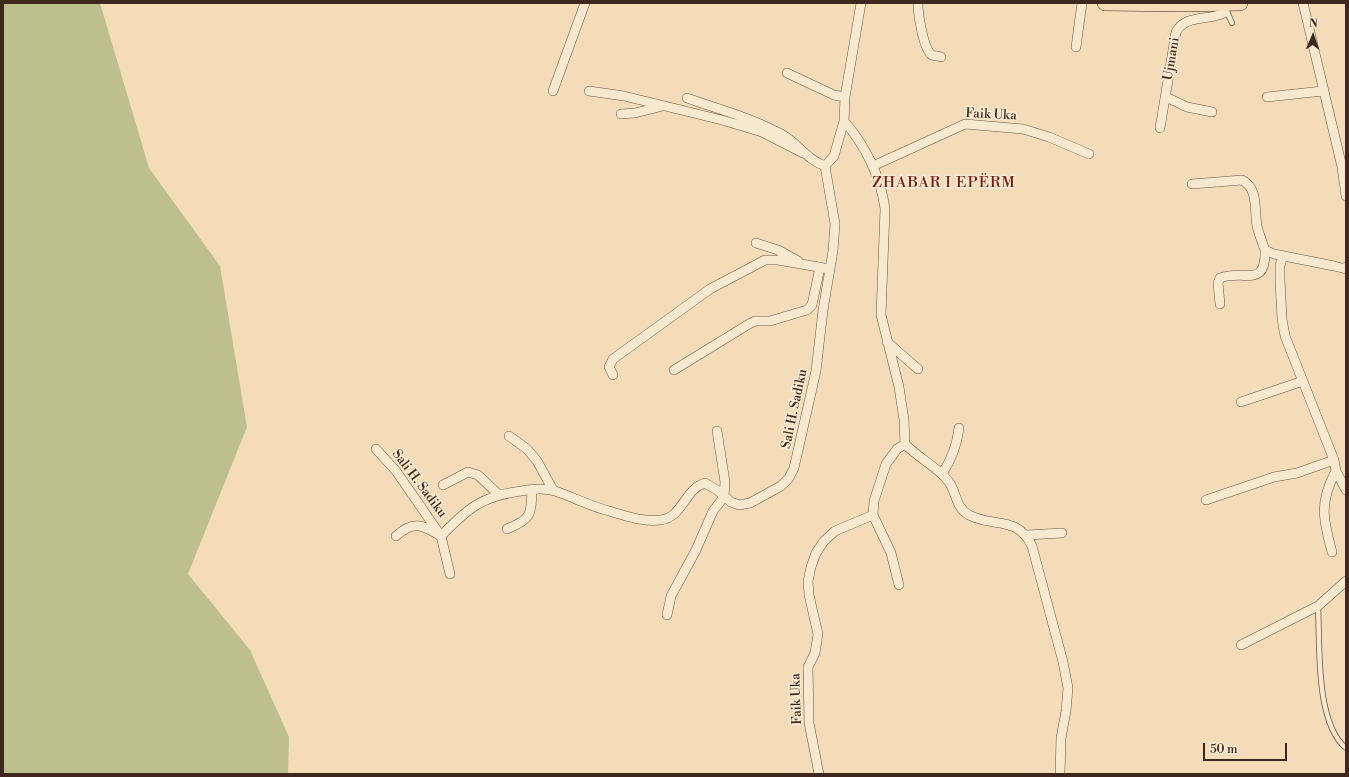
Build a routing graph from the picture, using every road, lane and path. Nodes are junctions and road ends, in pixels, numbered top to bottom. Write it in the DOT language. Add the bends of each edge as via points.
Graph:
graph roads {
  1 [pos="585,3"];
  2 [pos="861,3"];
  3 [pos="918,3"];
  4 [pos="1082,3"];
  5 [pos="1105,3"];
  6 [pos="1125,3"];
  7 [pos="1303,3"];
  8 [pos="1231,5"];
  9 [pos="1232,23"];
  10 [pos="1076,47"];
  11 [pos="941,57"];
  12 [pos="787,73"];
  13 [pos="553,91"];
  14 [pos="589,91"];
  15 [pos="1323,91"];
  16 [pos="846,97"];
  17 [pos="1166,97"];
  18 [pos="1267,97"];
  19 [pos="687,98"];
  20 [pos="663,106"];
  21 [pos="1212,112"];
  22 [pos="620,114"];
  23 [pos="844,121"];
  24 [pos="1160,128"];
  25 [pos="803,153"];
  26 [pos="1089,154"];
  27 [pos="825,166"];
  28 [pos="873,166"];
  29 [pos="1192,184"];
  30 [pos="1346,196"];
  31 [pos="756,244"];
  32 [pos="1265,250"];
  33 [pos="1283,256"];
  34 [pos="801,263"];
  35 [pos="820,267"];
  36 [pos="830,269"];
  37 [pos="1346,269"];
  38 [pos="1220,304"];
  39 [pos="887,342"];
  40 [pos="918,369"];
  41 [pos="674,370"];
  42 [pos="614,375"];
  43 [pos="1303,381"];
  44 [pos="1241,402"];
  45 [pos="959,428"];
  46 [pos="717,431"];
  47 [pos="509,436"];
  48 [pos="905,444"];
  49 [pos="376,449"];
  50 [pos="1334,460"];
  51 [pos="1336,471"];
  52 [pos="942,474"];
  53 [pos="443,485"];
  54 [pos="532,489"];
  55 [pos="553,490"];
  56 [pos="1346,490"];
  57 [pos="498,494"];
  58 [pos="724,497"];
  59 [pos="1206,500"];
  60 [pos="873,515"];
  61 [pos="507,529"];
  62 [pos="1062,533"];
  63 [pos="1027,535"];
  64 [pos="396,536"];
  65 [pos="441,536"];
  66 [pos="1332,552"];
  67 [pos="450,574"];
  68 [pos="1346,580"];
  69 [pos="899,585"];
  70 [pos="1318,606"];
  71 [pos="668,615"];
  72 [pos="1241,645"];
  73 [pos="1346,748"];
  74 [pos="819,774"];
  75 [pos="1060,774"];
  1 -- 13 [label="street"];
  2 -- 16 [label="street"];
  3 -- 11 [label="street" via="918,14 928,50 932,55"];
  4 -- 10 [label="street"];
  5 -- 6 [label="main road"];
  6 -- 8 [label="main road"];
  7 -- 15 [label="street"];
  8 -- 9 [label="lane"];
  8 -- 17 [label="street, Ujmani" via="1218,16 1188,21 1179,27 1176,32"];
  12 -- 16 [label="street" via="834,95"];
  14 -- 20 [label="street" via="624,96"];
  15 -- 18 [label="street"];
  15 -- 30 [label="street" via="1342,167"];
  16 -- 23 [label="street"];
  17 -- 21 [label="street, Ujmani" via="1186,107"];
  17 -- 24 [label="street, Ujmani"];
  19 -- 25 [label="street" via="769,128 797,144"];
  20 -- 22 [label="street"];
  20 -- 25 [label="street" via="762,132"];
  23 -- 27 [label="street" via="834,156"];
  23 -- 28 [label="street"];
  25 -- 27 [label="street"];
  26 -- 28 [label="street, Faik Uka" via="1023,129 965,124"];
  27 -- 36 [label="street, Sali H. Sadiku" via="835,224"];
  28 -- 39 [label="street" via="884,197 885,209 881,315"];
  29 -- 32 [label="street" via="1242,180 1246,182 1253,193 1257,224"];
  31 -- 34 [label="street"];
  32 -- 33 [label="street"];
  32 -- 38 [label="street" via="1264,269 1260,273 1233,274 1220,278"];
  33 -- 37 [label="street"];
  33 -- 43 [label="street" via="1280,265 1282,319 1287,344"];
  34 -- 35 [label="street"];
  34 -- 42 [label="street" via="765,260 710,289 613,359 610,367"];
  35 -- 36 [label="street"];
  35 -- 41 [label="street" via="812,305 807,310 770,322 749,324"];
  36 -- 58 [label="street, Sali H. Sadiku" via="816,371 794,468 781,486 750,502 739,505"];
  39 -- 40 [label="street"];
  39 -- 48 [label="street" via="904,420"];
  43 -- 44 [label="street"];
  43 -- 50 [label="street"];
  45 -- 52 [label="street" via="952,459"];
  46 -- 58 [label="street" via="725,482"];
  47 -- 55 [label="street" via="527,449 537,461"];
  48 -- 52 [label="street" via="914,455"];
  48 -- 60 [label="street" via="896,449 886,464 874,501"];
  49 -- 65 [label="street, Sali H. Sadiku" via="396,471"];
  50 -- 51 [label="street"];
  50 -- 59 [label="street"];
  51 -- 56 [label="street"];
  51 -- 66 [label="street" via="1324,500 1324,525"];
  52 -- 63 [label="street" via="950,483 961,509 970,516 1017,528"];
  53 -- 57 [label="street, Sali H. Sadiku" via="468,472 478,475"];
  54 -- 55 [label="street, Sali H. Sadiku"];
  54 -- 57 [label="street, Sali H. Sadiku"];
  54 -- 61 [label="street" via="531,512 521,523"];
  55 -- 58 [label="street, Sali H. Sadiku" via="588,505 631,518 652,521 672,516 697,486 705,483"];
  57 -- 65 [label="street, Sali H. Sadiku" via="482,500 462,514"];
  58 -- 71 [label="street" via="713,511 696,550 671,596"];
  60 -- 69 [label="street" via="891,553"];
  60 -- 74 [label="street, Faik Uka" via="835,531 824,541 816,553 808,581 818,634 815,653 808,667 809,723"];
  62 -- 63 [label="street"];
  63 -- 75 [label="street" via="1067,681 1068,699 1061,738"];
  64 -- 65 [label="street, Sali H. Sadiku" via="407,526 422,526"];
  65 -- 67 [label="street, Sali H. Sadiku"];
  68 -- 70 [label="street"];
  70 -- 72 [label="street"];
  70 -- 73 [label="lane" via="1321,689 1327,717"];
}
